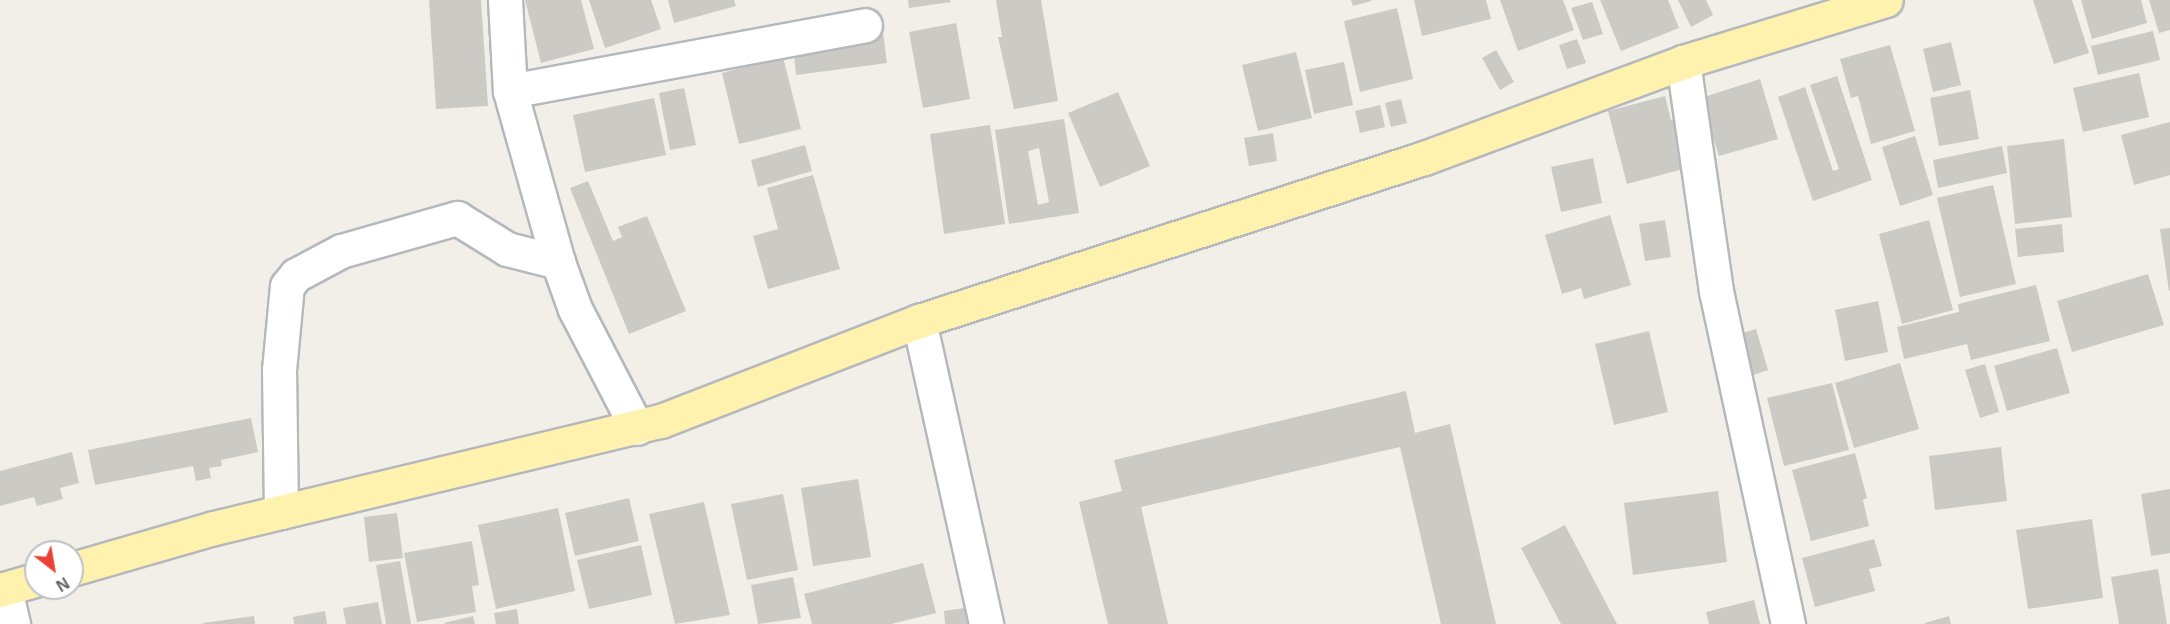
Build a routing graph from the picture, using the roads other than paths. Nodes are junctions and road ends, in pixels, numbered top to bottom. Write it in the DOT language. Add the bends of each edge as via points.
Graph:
graph roads {
  1 [pos="506,0"];
  2 [pos="1886,0"];
  3 [pos="865,26"];
  4 [pos="1683,62"];
  5 [pos="510,91"];
  6 [pos="558,262"];
  7 [pos="919,321"];
  8 [pos="637,428"];
  9 [pos="281,512"];
  10 [pos="84,566"];
  11 [pos="14,586"];
  12 [pos="13,624"];
  13 [pos="986,624"];
  14 [pos="1788,624"];
  1 -- 5 [label="street"];
  2 -- 4 [label="main road"];
  3 -- 5 [label="street"];
  4 -- 7 [label="main road" via="1424,158"];
  4 -- 14 [label="street" via="1716,291"];
  5 -- 6 [label="street"];
  6 -- 8 [label="street" via="575,309"];
  6 -- 9 [label="street" via="507,249 457,218 341,251 296,275 287,286 279,370"];
  7 -- 8 [label="main road" via="754,387"];
  7 -- 13 [label="street"];
  8 -- 9 [label="main road"];
  9 -- 10 [label="main road"];
  11 -- 12 [label="street"];
}
